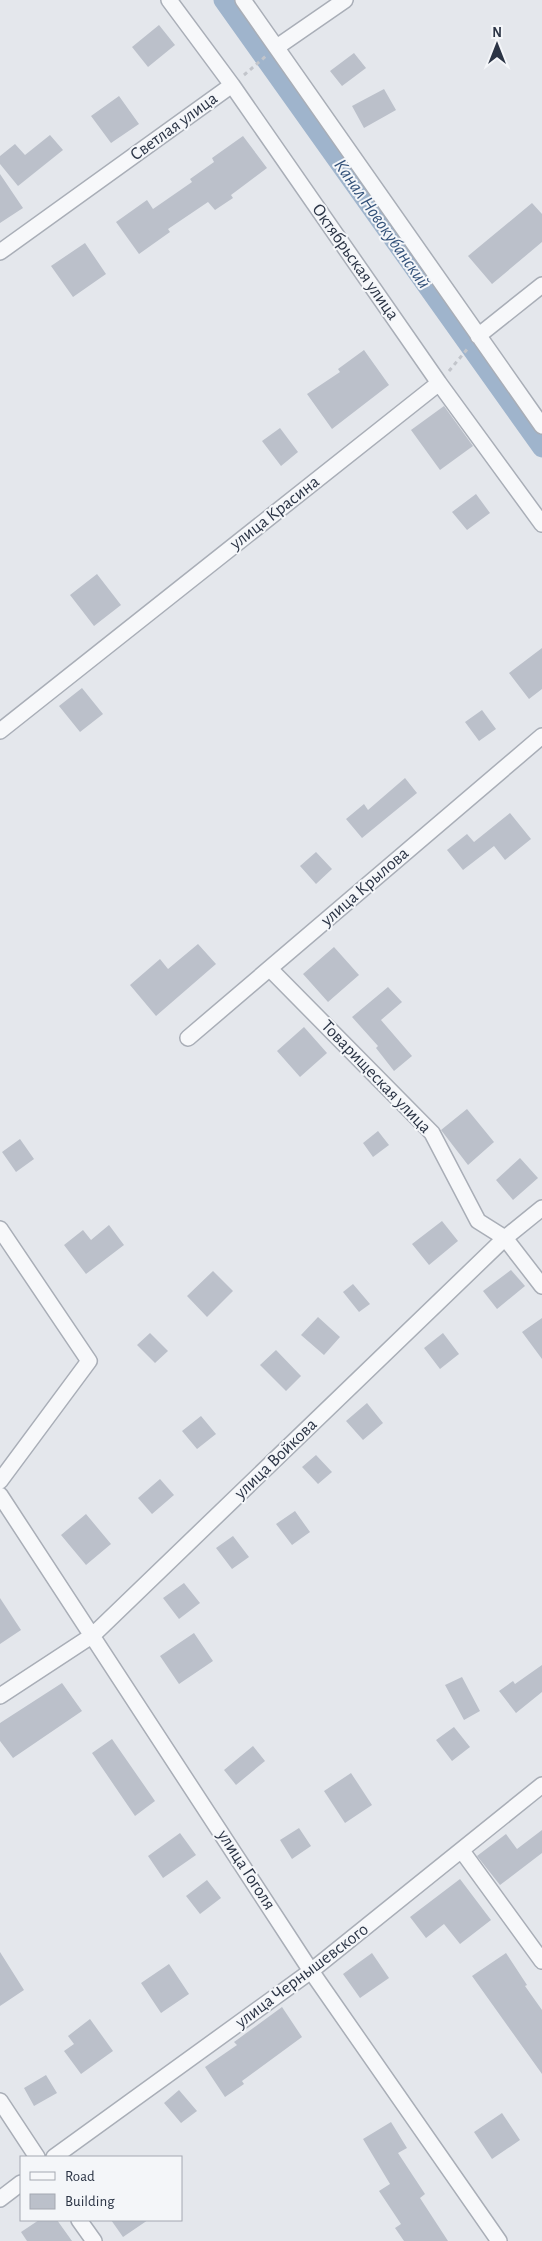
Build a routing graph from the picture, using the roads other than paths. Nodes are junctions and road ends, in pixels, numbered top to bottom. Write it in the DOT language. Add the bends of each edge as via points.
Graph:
graph roads {
  1 [pos="169,0"];
  2 [pos="243,0"];
  3 [pos="345,0"];
  4 [pos="277,47"];
  5 [pos="232,85"];
  6 [pos="0,252"];
  7 [pos="542,285"];
  8 [pos="478,336"];
  9 [pos="438,383"];
  10 [pos="542,426"];
  11 [pos="542,524"];
  12 [pos="0,731"];
  13 [pos="542,736"];
  14 [pos="270,969"];
  15 [pos="188,1038"];
  16 [pos="542,1208"];
  17 [pos="0,1229"];
  18 [pos="505,1238"];
  19 [pos="542,1286"];
  20 [pos="0,1481"];
  21 [pos="0,1495"];
  22 [pos="93,1635"];
  23 [pos="0,1696"];
  24 [pos="542,1785"];
  25 [pos="462,1851"];
  26 [pos="542,1962"];
  27 [pos="311,1971"];
  28 [pos="0,2100"];
  29 [pos="36,2156"];
  30 [pos="55,2156"];
  31 [pos="20,2183"];
  32 [pos="0,2199"];
  33 [pos="80,2221"];
  34 [pos="94,2241"];
  35 [pos="499,2241"];
  1 -- 5 [label="street, Октябрьская улица"];
  2 -- 4 [label="street"];
  3 -- 4 [label="street"];
  4 -- 8 [label="street"];
  5 -- 6 [label="street, Светлая улица"];
  5 -- 9 [label="street, Октябрьская улица"];
  7 -- 8 [label="street"];
  8 -- 10 [label="street"];
  9 -- 11 [label="street, Октябрьская улица"];
  9 -- 12 [label="street, улица Красина"];
  13 -- 14 [label="street, улица Крылова"];
  14 -- 15 [label="street, улица Крылова"];
  14 -- 18 [label="street, Товарищеская улица" via="432,1133 478,1221"];
  16 -- 18 [label="street, улица Войкова"];
  17 -- 20 [label="street" via="89,1361"];
  18 -- 19 [label="street, Товарищеская улица"];
  18 -- 22 [label="street, улица Войкова"];
  21 -- 22 [label="street, улица Гоголя"];
  22 -- 23 [label="street, улица Войкова"];
  22 -- 27 [label="street, улица Гоголя"];
  24 -- 25 [label="street, улица Чернышевского"];
  25 -- 26 [label="street"];
  25 -- 27 [label="street, улица Чернышевского"];
  27 -- 30 [label="street, улица Чернышевского"];
  27 -- 35 [label="street, улица Гоголя"];
  28 -- 29 [label="street"];
  31 -- 32 [label="street"];
  33 -- 34 [label="street"];
}
